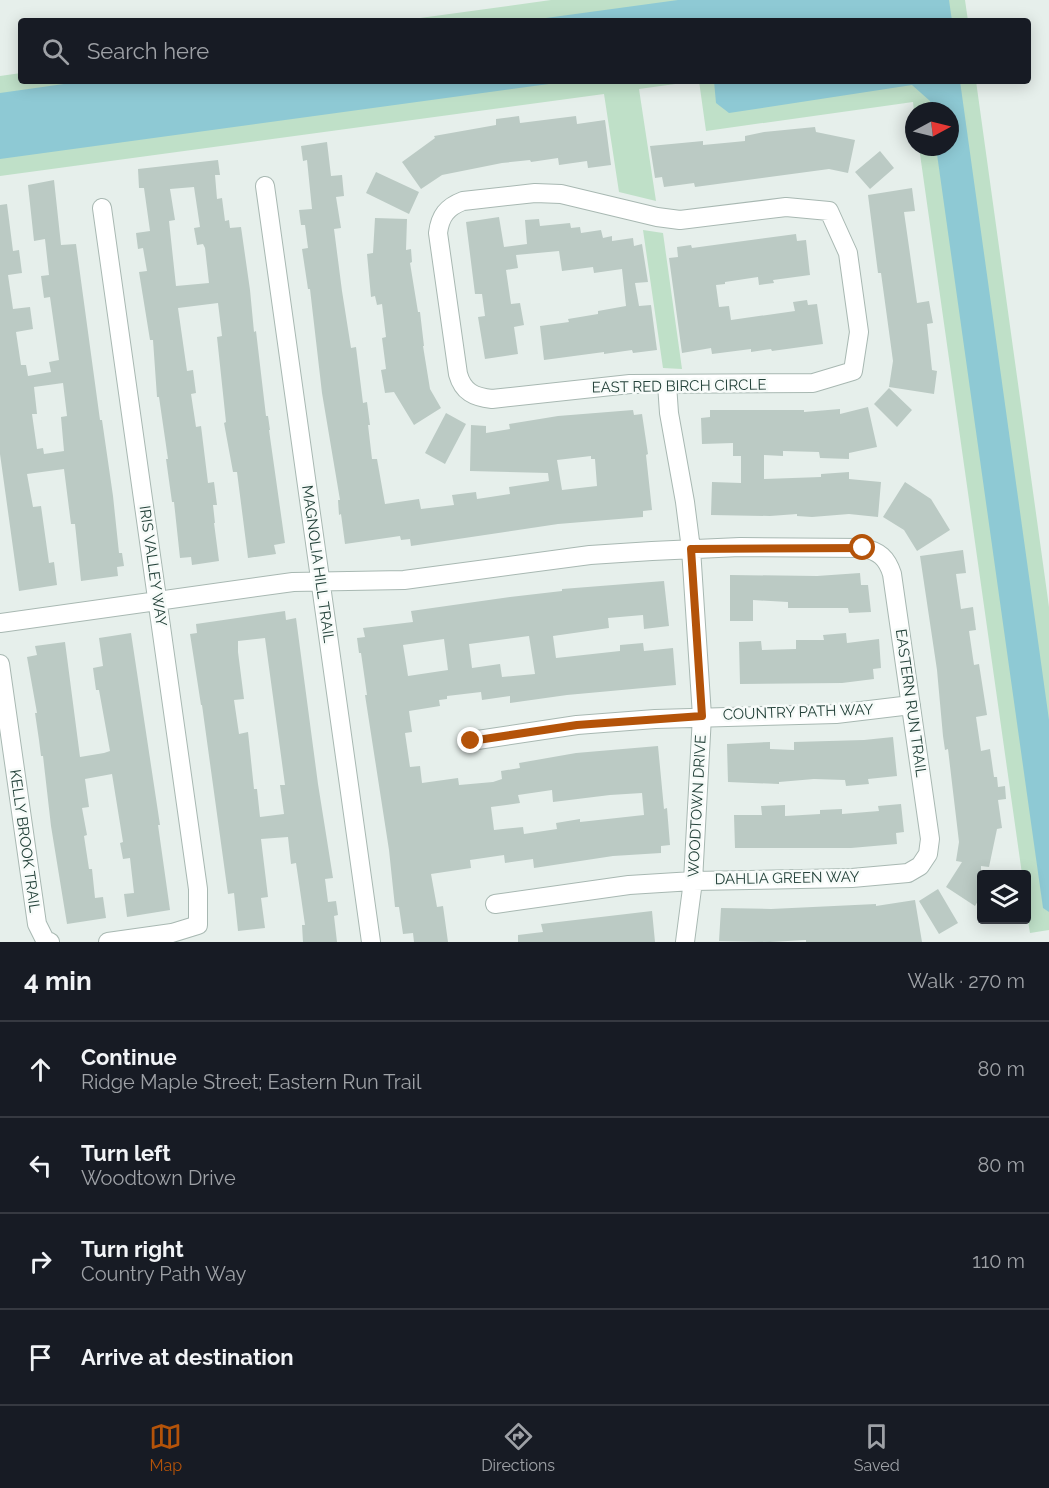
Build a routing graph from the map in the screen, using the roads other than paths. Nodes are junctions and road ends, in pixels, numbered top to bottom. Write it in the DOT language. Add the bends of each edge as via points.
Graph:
graph roads {
  1 [pos="265,186"];
  2 [pos="102,208"];
  3 [pos="667,384"];
  4 [pos="691,549"];
  5 [pos="320,581"];
  6 [pos="158,601"];
  7 [pos="0,623"];
  8 [pos="0,664"];
  9 [pos="910,705"];
  10 [pos="702,716"];
  11 [pos="471,741"];
  12 [pos="928,854"];
  13 [pos="693,880"];
  14 [pos="495,904"];
  15 [pos="118,941"];
  16 [pos="50,942"];
  17 [pos="371,942"];
  18 [pos="685,942"];
  1 -- 5 [label="street, MAGNOLIA HILL TRAIL"];
  2 -- 6 [label="street, IRIS VALLEY WAY"];
  3 -- 3 [label="street, EAST RED BIRCH CIRCLE" via="813,383 853,371 859,332 848,253 830,211 786,207 680,220 535,192 463,201 444,213 438,233 458,374 468,393 492,399 596,387"];
  3 -- 4 [label="street, WOODTOWN DRIVE"];
  4 -- 5 [label="street" via="590,555 404,580"];
  4 -- 9 [label="street, EASTERN RUN TRAIL" via="875,551 889,563 892,574"];
  4 -- 10 [label="street, WOODTOWN DRIVE"];
  5 -- 6 [label="street"];
  5 -- 17 [label="street, MAGNOLIA HILL TRAIL"];
  6 -- 7 [label="street"];
  6 -- 15 [label="street, IRIS VALLEY WAY" via="198,889 198,925"];
  8 -- 16 [label="street, KELLY BROOK TRAIL" via="37,924"];
  9 -- 10 [label="street, COUNTRY PATH WAY" via="836,714"];
  9 -- 12 [label="street, EASTERN RUN TRAIL" via="930,839"];
  10 -- 11 [label="street, COUNTRY PATH WAY" via="577,725"];
  10 -- 13 [label="street, WOODTOWN DRIVE"];
  12 -- 13 [label="street, DAHLIA GREEN WAY" via="920,866 908,873 852,878"];
  13 -- 14 [label="street, DAHLIA GREEN WAY"];
  13 -- 18 [label="street, WOODTOWN DRIVE"];
}
